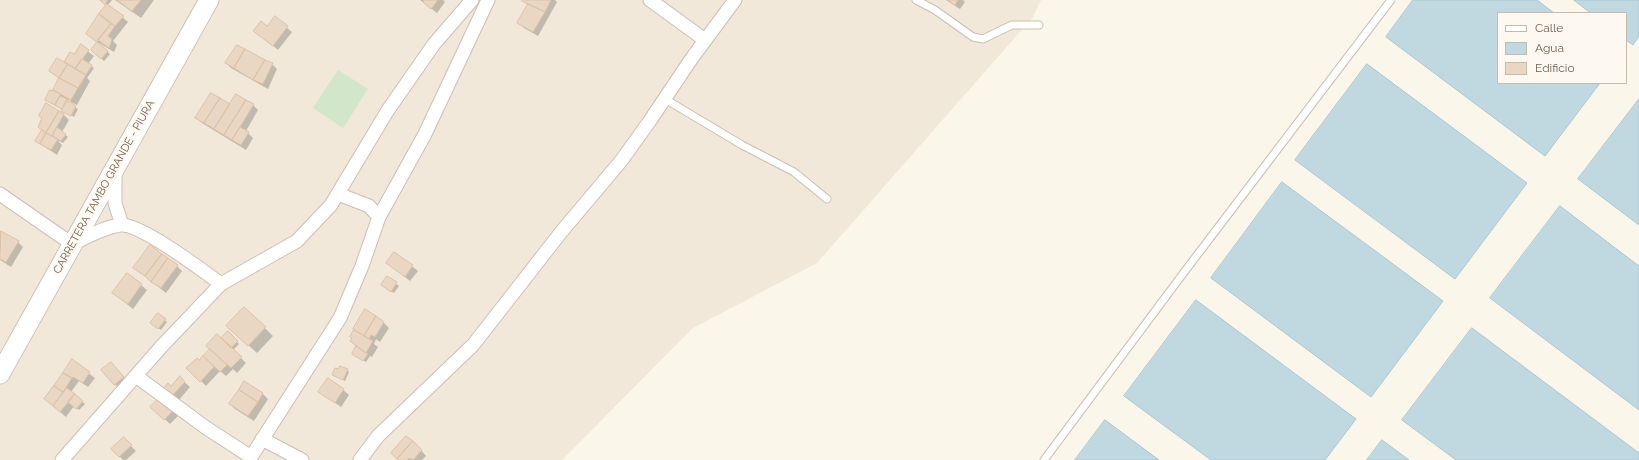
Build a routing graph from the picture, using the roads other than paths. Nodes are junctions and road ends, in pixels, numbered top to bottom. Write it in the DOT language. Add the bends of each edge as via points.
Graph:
graph roads {
  1 [pos="209,0"];
  2 [pos="472,0"];
  3 [pos="488,0"];
  4 [pos="650,0"];
  5 [pos="735,0"];
  6 [pos="916,0"];
  7 [pos="1391,0"];
  8 [pos="1039,25"];
  9 [pos="705,40"];
  10 [pos="665,99"];
  11 [pos="116,166"];
  12 [pos="0,194"];
  13 [pos="338,194"];
  14 [pos="827,199"];
  15 [pos="379,217"];
  16 [pos="122,225"];
  17 [pos="72,244"];
  18 [pos="221,284"];
  19 [pos="0,374"];
  20 [pos="136,376"];
  21 [pos="262,439"];
  22 [pos="250,459"];
  23 [pos="62,460"];
  24 [pos="302,460"];
  25 [pos="360,460"];
  26 [pos="1044,460"];
  1 -- 11 [label="main road, CARRETERA TAMBO GRANDE - PIURA"];
  2 -- 13 [label="street" via="434,44 388,110"];
  3 -- 15 [label="street" via="425,134"];
  4 -- 9 [label="street"];
  5 -- 9 [label="street"];
  6 -- 8 [label="lane" via="973,37 983,39 1012,25"];
  7 -- 26 [label="lane"];
  9 -- 10 [label="street"];
  10 -- 14 [label="lane" via="742,145 794,172"];
  10 -- 25 [label="street" via="621,161 473,344 378,436"];
  11 -- 16 [label="street" via="116,203"];
  11 -- 17 [label="main road, CARRETERA TAMBO GRANDE - PIURA"];
  12 -- 17 [label="street"];
  13 -- 15 [label="street" via="369,206"];
  13 -- 18 [label="street" via="297,241"];
  15 -- 21 [label="street" via="340,318"];
  16 -- 17 [label="street" via="112,226"];
  16 -- 18 [label="street" via="144,232"];
  17 -- 19 [label="main road, CARRETERA TAMBO GRANDE - PIURA"];
  18 -- 20 [label="street"];
  20 -- 22 [label="street"];
  20 -- 23 [label="street"];
  21 -- 22 [label="street"];
  21 -- 24 [label="street"];
}
